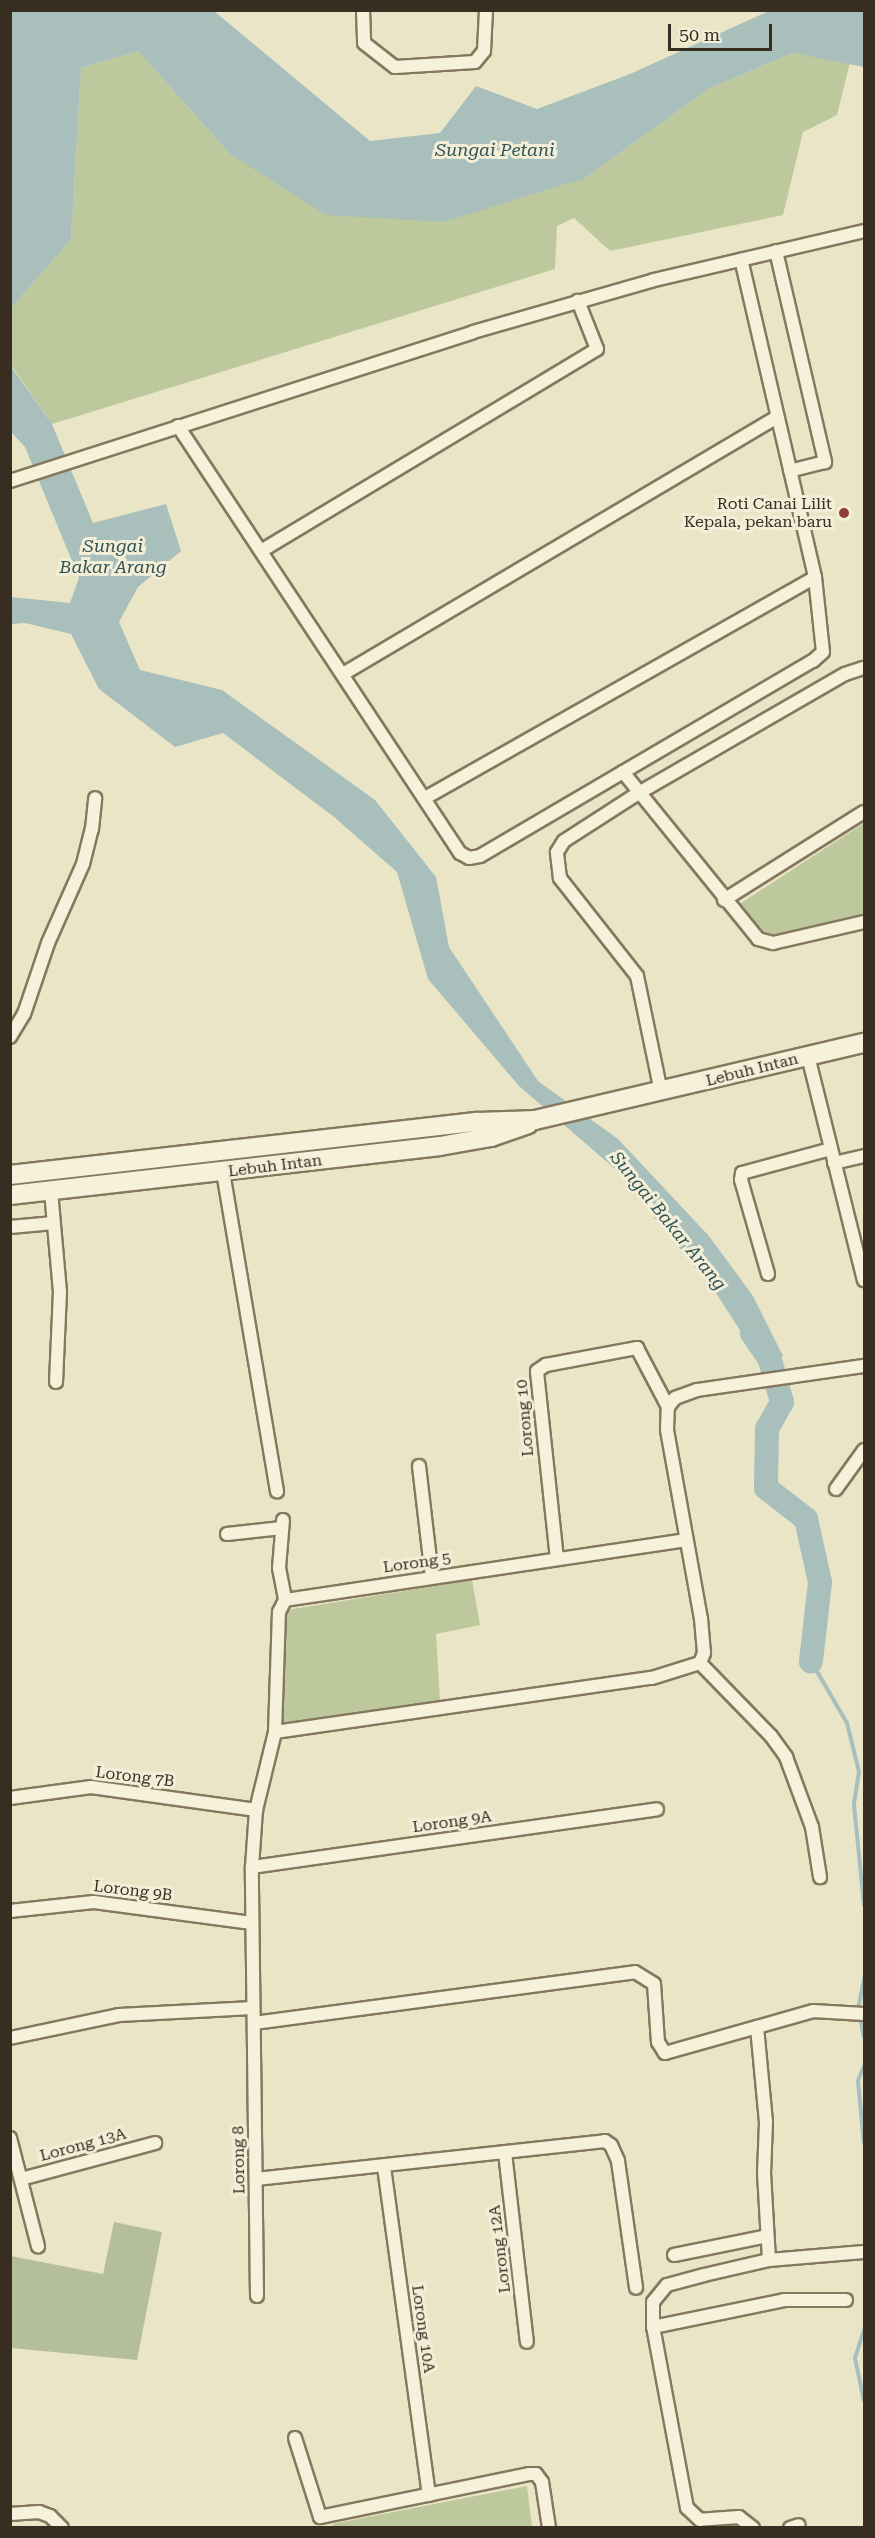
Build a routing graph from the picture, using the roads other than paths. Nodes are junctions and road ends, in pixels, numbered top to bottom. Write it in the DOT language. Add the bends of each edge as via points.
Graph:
graph roads {
  1 [pos="363,10"];
  2 [pos="486,10"];
  3 [pos="864,231"];
  4 [pos="776,251"];
  5 [pos="741,259"];
  6 [pos="578,301"];
  7 [pos="777,417"];
  8 [pos="178,426"];
  9 [pos="790,471"];
  10 [pos="10,481"];
  11 [pos="261,551"];
  12 [pos="815,577"];
  13 [pos="864,668"];
  14 [pos="343,674"];
  15 [pos="623,772"];
  16 [pos="637,794"];
  17 [pos="95,798"];
  18 [pos="425,798"];
  19 [pos="864,813"];
  20 [pos="724,900"];
  21 [pos="864,921"];
  22 [pos="10,1037"];
  23 [pos="864,1043"];
  24 [pos="808,1056"];
  25 [pos="661,1092"];
  26 [pos="541,1119"];
  27 [pos="831,1149"];
  28 [pos="864,1156"];
  29 [pos="834,1163"];
  30 [pos="223,1172"];
  31 [pos="10,1175"];
  32 [pos="51,1191"];
  33 [pos="10,1195"];
  34 [pos="54,1222"];
  35 [pos="10,1227"];
  36 [pos="862,1258"];
  37 [pos="768,1274"];
  38 [pos="864,1280"];
  39 [pos="864,1366"];
  40 [pos="56,1382"];
  41 [pos="668,1407"];
  42 [pos="864,1450"];
  43 [pos="419,1466"];
  44 [pos="836,1489"];
  45 [pos="277,1491"];
  46 [pos="226,1534"];
  47 [pos="686,1540"];
  48 [pos="557,1559"];
  49 [pos="432,1577"];
  50 [pos="285,1600"];
  51 [pos="700,1662"];
  52 [pos="275,1732"];
  53 [pos="10,1798"];
  54 [pos="657,1809"];
  55 [pos="256,1810"];
  56 [pos="252,1867"];
  57 [pos="820,1877"];
  58 [pos="10,1911"];
  59 [pos="252,1923"];
  60 [pos="253,2008"];
  61 [pos="859,2012"];
  62 [pos="254,2023"];
  63 [pos="757,2027"];
  64 [pos="10,2038"];
  65 [pos="10,2138"];
  66 [pos="155,2144"];
  67 [pos="505,2152"];
  68 [pos="384,2167"];
  69 [pos="21,2179"];
  70 [pos="256,2179"];
  71 [pos="767,2236"];
  72 [pos="38,2246"];
  73 [pos="862,2252"];
  74 [pos="674,2255"];
  75 [pos="769,2260"];
  76 [pos="636,2288"];
  77 [pos="257,2296"];
  78 [pos="846,2300"];
  79 [pos="653,2327"];
  80 [pos="527,2342"];
  81 [pos="295,2438"];
  82 [pos="429,2494"];
  83 [pos="10,2514"];
  84 [pos="321,2522"];
  85 [pos="62,2528"];
  86 [pos="549,2528"];
  87 [pos="753,2528"];
  1 -- 2 [label="street" via="364,43 395,67 475,62 484,51"];
  3 -- 4 [label="street"];
  4 -- 5 [label="street"];
  4 -- 9 [label="street" via="825,462"];
  5 -- 6 [label="street"];
  5 -- 7 [label="street"];
  6 -- 8 [label="street"];
  6 -- 11 [label="street" via="597,349"];
  7 -- 9 [label="street"];
  7 -- 14 [label="street"];
  8 -- 10 [label="street"];
  8 -- 11 [label="street"];
  9 -- 12 [label="street"];
  11 -- 14 [label="street"];
  12 -- 15 [label="street" via="824,641 818,657"];
  12 -- 18 [label="street"];
  13 -- 16 [label="street" via="845,674"];
  14 -- 18 [label="street"];
  15 -- 16 [label="street"];
  15 -- 18 [label="street" via="469,858 460,853"];
  16 -- 20 [label="street"];
  16 -- 25 [label="street" via="564,841 556,866 560,878 637,976"];
  17 -- 22 [label="street" via="83,864 48,943 24,1014"];
  19 -- 20 [label="street"];
  20 -- 21 [label="street" via="765,942"];
  23 -- 24 [label="main road, Lebuh Intan"];
  24 -- 25 [label="main road, Lebuh Intan"];
  24 -- 27 [label="street"];
  25 -- 26 [label="main road, Lebuh Intan"];
  26 -- 30 [label="main road, Lebuh Intan" via="490,1137 440,1146"];
  26 -- 31 [label="main road, Lebuh Intan" via="478,1122"];
  27 -- 29 [label="street"];
  27 -- 37 [label="street" via="742,1173"];
  28 -- 29 [label="street"];
  29 -- 36 [label="street"];
  30 -- 32 [label="main road, Lebuh Intan"];
  30 -- 45 [label="street"];
  32 -- 33 [label="main road, Lebuh Intan"];
  32 -- 34 [label="street"];
  34 -- 35 [label="street"];
  34 -- 40 [label="street" via="60,1291"];
  36 -- 38 [label="street"];
  39 -- 41 [label="street" via="697,1390 675,1398"];
  41 -- 47 [label="street" via="667,1430"];
  41 -- 48 [label="street, Lorong 10" via="637,1348 546,1365 537,1371"];
  42 -- 44 [label="street"];
  43 -- 49 [label="street"];
  46 -- 50 [label="street" via="282,1524 279,1568"];
  47 -- 48 [label="street, Lorong 5"];
  47 -- 51 [label="street" via="704,1653"];
  48 -- 49 [label="street, Lorong 5"];
  49 -- 50 [label="street, Lorong 5"];
  50 -- 52 [label="street" via="279,1612"];
  51 -- 52 [label="street" via="652,1678"];
  51 -- 57 [label="street" via="786,1757 812,1827"];
  52 -- 55 [label="street, Lorong 8"];
  53 -- 55 [label="street, Lorong 7B" via="91,1787"];
  54 -- 56 [label="street, Lorong 9A"];
  55 -- 56 [label="street, Lorong 8"];
  56 -- 59 [label="street, Lorong 8"];
  58 -- 59 [label="street, Lorong 9B" via="94,1902"];
  59 -- 60 [label="street, Lorong 8"];
  60 -- 62 [label="street, Lorong 8"];
  60 -- 64 [label="street" via="119,2016"];
  61 -- 63 [label="street" via="798,2014"];
  62 -- 63 [label="street" via="635,1972 654,1984 658,2042 664,2053"];
  62 -- 70 [label="street, Lorong 8"];
  63 -- 71 [label="street" via="766,2122"];
  65 -- 69 [label="street"];
  66 -- 69 [label="street, Lorong 13A"];
  67 -- 68 [label="street"];
  67 -- 76 [label="street" via="595,2140 611,2145 618,2161"];
  67 -- 80 [label="street, Lorong 12A"];
  68 -- 70 [label="street"];
  68 -- 82 [label="street, Lorong 10A"];
  69 -- 72 [label="street"];
  70 -- 77 [label="street, Lorong 8"];
  71 -- 74 [label="street"];
  71 -- 75 [label="street"];
  73 -- 75 [label="street"];
  75 -- 79 [label="street" via="667,2285 653,2301"];
  78 -- 79 [label="street" via="784,2300"];
  79 -- 87 [label="street" via="690,2513 700,2520 739,2517"];
  81 -- 84 [label="street"];
  82 -- 84 [label="street"];
  82 -- 86 [label="street" via="536,2474 542,2482"];
  83 -- 85 [label="street" via="39,2512"];
}
